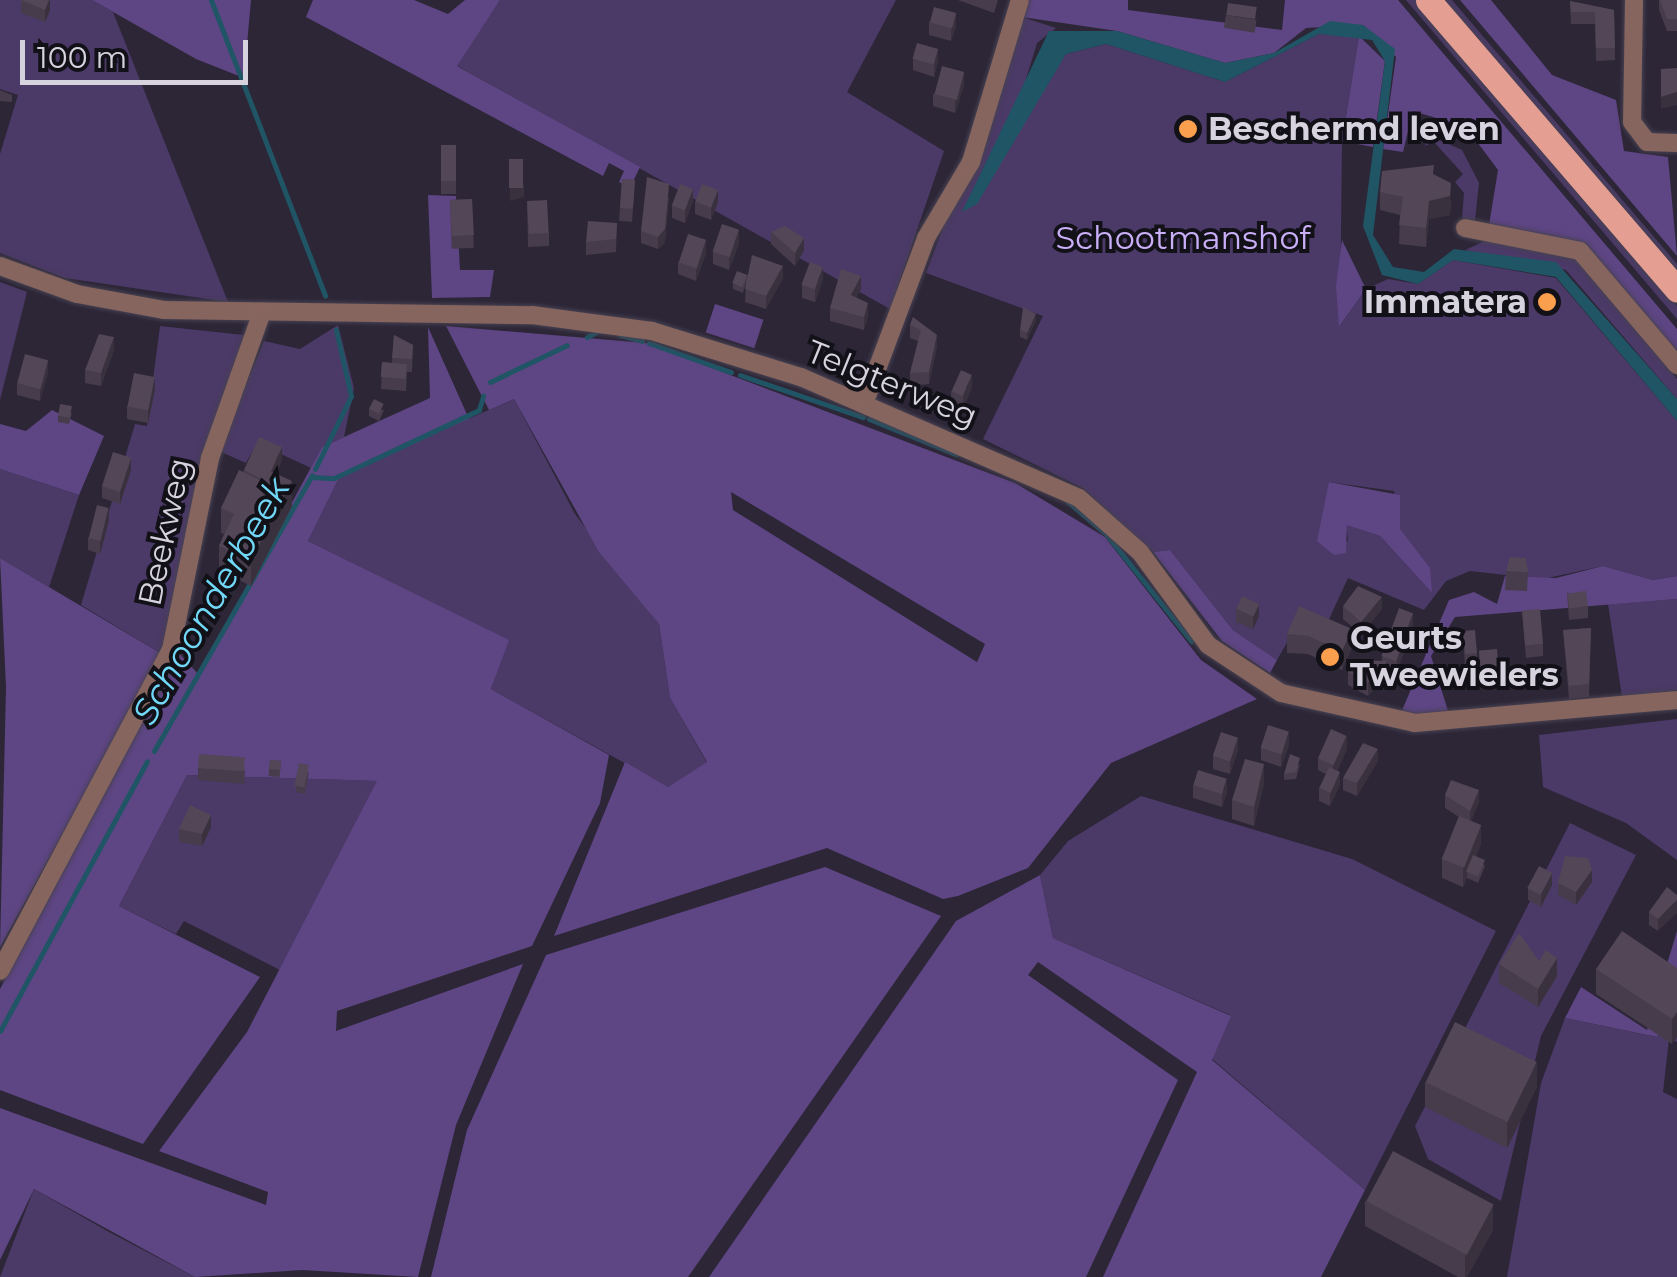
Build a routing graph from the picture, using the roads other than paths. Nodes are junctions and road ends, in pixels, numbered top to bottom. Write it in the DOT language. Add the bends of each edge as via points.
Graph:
graph roads {
  1 [pos="1020,0"];
  2 [pos="1428,0"];
  3 [pos="1634,0"];
  4 [pos="1677,143"];
  5 [pos="1465,228"];
  6 [pos="0,266"];
  7 [pos="1677,290"];
  8 [pos="262,312"];
  9 [pos="1677,364"];
  10 [pos="864,404"];
  11 [pos="1677,700"];
  12 [pos="0,971"];
  1 -- 10 [label="street" via="971,162 926,238"];
  2 -- 7 [label="main road"];
  3 -- 4 [label="street" via="1632,122 1647,142"];
  5 -- 9 [label="street" via="1580,252"];
  6 -- 8 [label="street, Telgterweg" via="120,303"];
  8 -- 10 [label="street, Telgterweg" via="590,318"];
  8 -- 12 [label="street, Beekweg" via="210,458 171,650"];
  10 -- 11 [label="street, Telgterweg" via="1079,498 1140,552 1208,644 1281,694 1415,723"];
}
